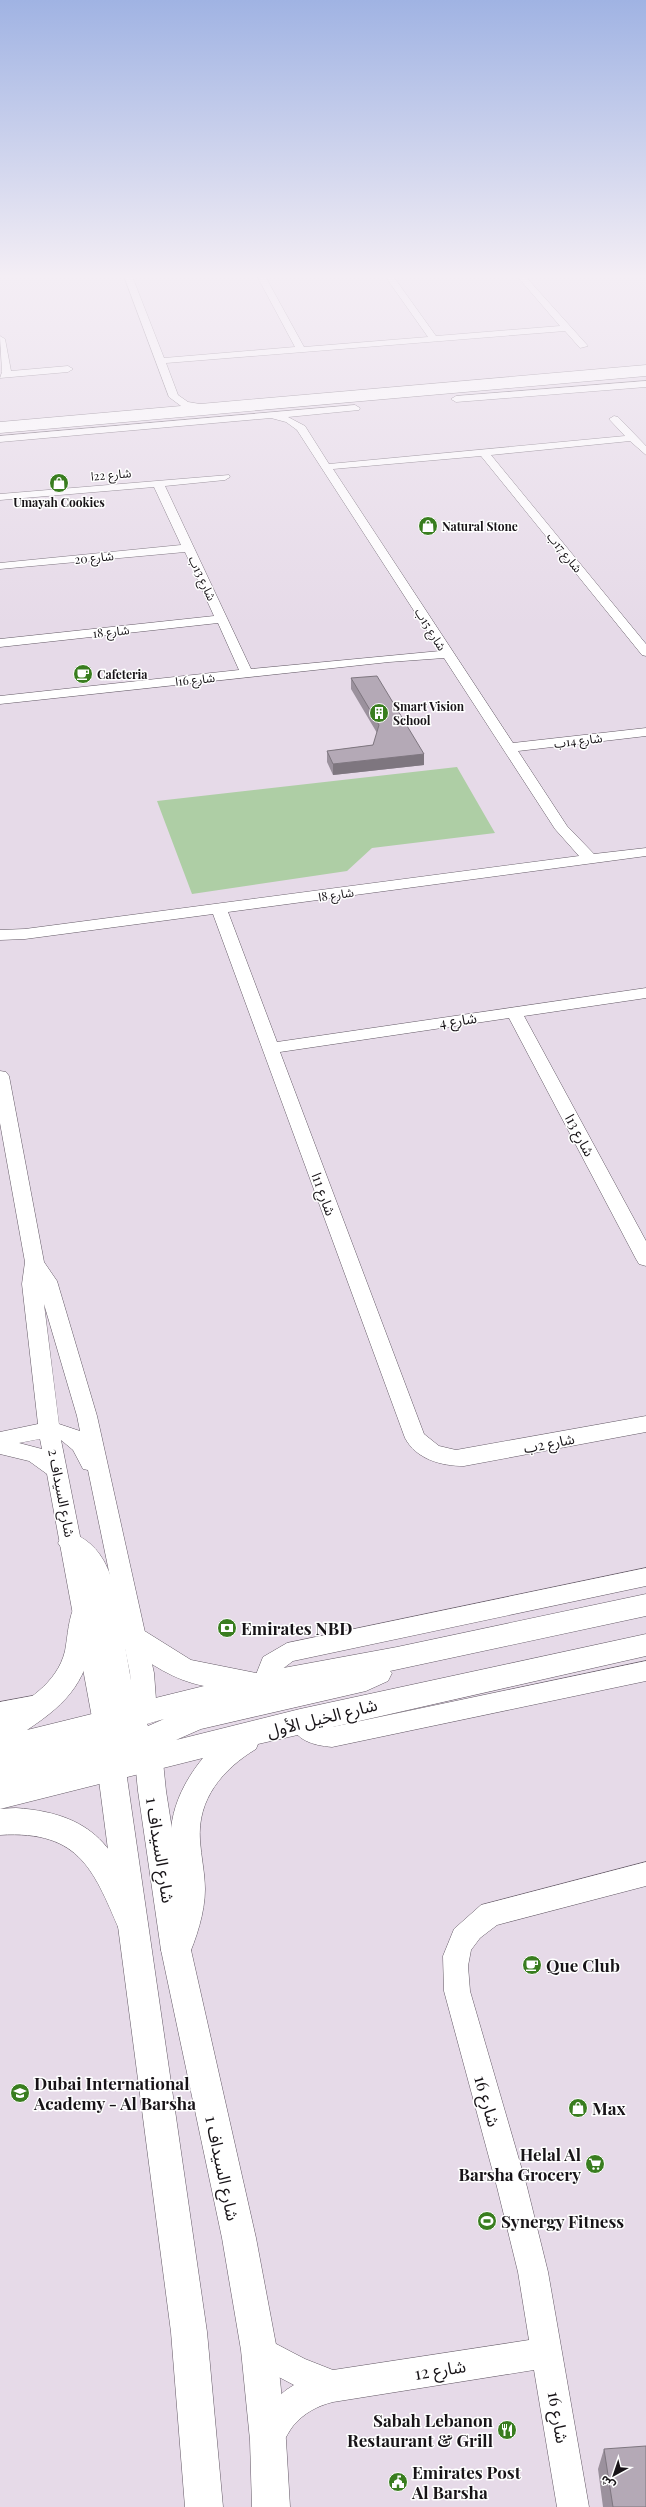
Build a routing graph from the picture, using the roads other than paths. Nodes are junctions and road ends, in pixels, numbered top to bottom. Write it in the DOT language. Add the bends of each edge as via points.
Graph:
graph roads {
  1 [pos="172,393"];
  2 [pos="388,393"];
  3 [pos="391,393"];
  4 [pos="498,393"];
  5 [pos="516,393"];
  6 [pos="174,397"];
  7 [pos="458,397"];
  8 [pos="211,407"];
  9 [pos="322,411"];
  10 [pos="156,412"];
  11 [pos="222,415"];
  12 [pos="258,416"];
  13 [pos="614,419"];
  14 [pos="0,425"];
  15 [pos="301,428"];
  16 [pos="0,429"];
  17 [pos="0,435"];
  18 [pos="633,438"];
  19 [pos="0,439"];
  20 [pos="646,452"];
  21 [pos="484,453"];
  22 [pos="326,467"];
  23 [pos="225,477"];
  24 [pos="158,483"];
  25 [pos="0,497"];
  26 [pos="189,548"];
  27 [pos="0,566"];
  28 [pos="222,619"];
  29 [pos="0,643"];
  30 [pos="445,651"];
  31 [pos="646,652"];
  32 [pos="247,673"];
  33 [pos="0,700"];
  34 [pos="646,732"];
  35 [pos="510,748"];
  36 [pos="646,852"];
  37 [pos="584,860"];
  38 [pos="219,909"];
  39 [pos="25,934"];
  40 [pos="0,935"];
  41 [pos="0,943"];
  42 [pos="646,993"];
  43 [pos="514,1012"];
  44 [pos="270,1048"];
  45 [pos="0,1076"];
  46 [pos="646,1258"];
  47 [pos="35,1262"];
  48 [pos="646,1424"];
  49 [pos="49,1431"];
  50 [pos="0,1440"];
  51 [pos="0,1446"];
  52 [pos="451,1459"];
  53 [pos="56,1470"];
  54 [pos="98,1477"];
  55 [pos="71,1543"];
  56 [pos="646,1577"];
  57 [pos="646,1604"];
  58 [pos="85,1611"];
  59 [pos="134,1638"];
  60 [pos="646,1645"];
  61 [pos="397,1658"];
  62 [pos="646,1671"];
  63 [pos="262,1683"];
  64 [pos="40,1705"];
  65 [pos="0,1712"];
  66 [pos="300,1721"];
  67 [pos="0,1733"];
  68 [pos="260,1733"];
  69 [pos="127,1740"];
  70 [pos="0,1749"];
  71 [pos="0,1774"];
  72 [pos="0,1796"];
  73 [pos="0,1822"];
  74 [pos="646,1874"];
  75 [pos="132,1926"];
  76 [pos="176,1950"];
  77 [pos="259,2350"];
  78 [pos="547,2353"];
  79 [pos="333,2386"];
  80 [pos="268,2440"];
  81 [pos="204,2507"];
  82 [pos="270,2507"];
  83 [pos="573,2507"];
  1 -- 6 [label="street"];
  2 -- 8 [label="street"];
  3 -- 16 [label="street"];
  4 -- 7 [label="street"];
  5 -- 7 [label="street"];
  6 -- 8 [label="street" via="190,405"];
  6 -- 10 [label="street" via="171,404"];
  7 -- 9 [label="street"];
  7 -- 11 [label="street"];
  8 -- 10 [label="street"];
  9 -- 12 [label="street"];
  9 -- 15 [label="street" via="302,417"];
  10 -- 14 [label="street"];
  11 -- 12 [label="street"];
  11 -- 17 [label="street"];
  12 -- 15 [label="street, شارع 15ب" via="284,418"];
  12 -- 19 [label="street"];
  13 -- 18 [label="street"];
  15 -- 22 [label="street, شارع 15ب"];
  18 -- 20 [label="street"];
  18 -- 21 [label="street"];
  21 -- 22 [label="street"];
  21 -- 31 [label="street, شارع 17ب"];
  22 -- 30 [label="street, شارع 15ب"];
  23 -- 24 [label="street, شارع 22ا"];
  24 -- 25 [label="street, شارع 22ا"];
  24 -- 26 [label="street, شارع 13ب"];
  26 -- 27 [label="street, شارع 20"];
  26 -- 28 [label="street, شارع 13ب"];
  28 -- 29 [label="street, شارع 18"];
  28 -- 32 [label="street, شارع 13ب"];
  30 -- 32 [label="street, شارع 16ا"];
  30 -- 35 [label="street, شارع 15ب"];
  32 -- 33 [label="street, شارع 16ا"];
  34 -- 35 [label="street, شارع 14ب"];
  35 -- 37 [label="street, شارع 15ب" via="562,829 567,845"];
  36 -- 37 [label="street, شارع 8ا"];
  37 -- 38 [label="street, شارع 8ا"];
  38 -- 39 [label="street, شارع 8ا"];
  38 -- 44 [label="street, شارع 11ا"];
  39 -- 40 [label="street, شارع 8ا"];
  39 -- 41 [label="street, شارع 8ا"];
  42 -- 43 [label="street, شارع 4"];
  43 -- 44 [label="street, شارع 4"];
  43 -- 46 [label="street, شارع 13ا"];
  44 -- 52 [label="street, شارع 11ا" via="411,1430 422,1446 430,1452"];
  45 -- 47 [label="street, شارع السيداف 2"];
  47 -- 49 [label="street, شارع السيداف 2" via="32,1284"];
  47 -- 54 [label="street, شارع السيداف 2" via="48,1281 87,1416"];
  48 -- 52 [label="street, شارع 2ب" via="476,1457"];
  49 -- 50 [label="street"];
  49 -- 53 [label="street, شارع السيداف 2"];
  49 -- 54 [label="street" via="77,1439"];
  51 -- 53 [label="street" via="36,1455"];
  53 -- 55 [label="street, شارع السيداف 2"];
  54 -- 59 [label="street, شارع السيداف 2"];
  55 -- 58 [label="street, شارع السيداف 2"];
  55 -- 69 [label="street" via="87,1556 102,1585"];
  56 -- 63 [label="street" via="287,1653 271,1664"];
  57 -- 61 [label="street, شارع الخيل الأول"];
  58 -- 64 [label="street" via="76,1661 70,1674 50,1698"];
  58 -- 69 [label="street, شارع السيداف 2"];
  59 -- 63 [label="street" via="167,1661 187,1671"];
  59 -- 69 [label="street, شارع السيداف 2" via="142,1673"];
  60 -- 66 [label="street, شارع الخيل الأول"];
  61 -- 63 [label="street, شارع الخيل الأول"];
  61 -- 69 [label="street" via="388,1667 366,1679 198,1718"];
  62 -- 66 [label="street" via="326,1738 314,1734"];
  63 -- 69 [label="street, شارع الخيل الأول"];
  64 -- 65 [label="street"];
  64 -- 67 [label="street"];
  66 -- 68 [label="street, شارع الخيل الأول"];
  68 -- 69 [label="street, شارع الخيل الأول"];
  68 -- 76 [label="street" via="217,1762 205,1776 190,1804 185,1833 190,1890"];
  69 -- 70 [label="street, شارع الخيل الأول"];
  69 -- 71 [label="street"];
  69 -- 72 [label="street, شارع الخيل الأول"];
  69 -- 75 [label="street"];
  69 -- 76 [label="street, شارع السيداف 1"];
  73 -- 75 [label="street" via="46,1825 62,1830 88,1846 108,1869"];
  74 -- 78 [label="street, شارع 16" via="490,1914 475,1924 463,1937 455,1954 453,1972 457,1991 512,2187 533,2272"];
  75 -- 81 [label="street" via="189,2332"];
  76 -- 77 [label="street, شارع السيداف 1" via="239,2238"];
  77 -- 79 [label="street" via="294,2370"];
  77 -- 80 [label="street, شارع السيداف 1"];
  78 -- 79 [label="street, شارع 12"];
  78 -- 83 [label="street, شارع 16"];
  79 -- 80 [label="street, شارع 12" via="312,2391 294,2402 278,2419"];
  80 -- 82 [label="street, شارع السيداف 1"];
}
